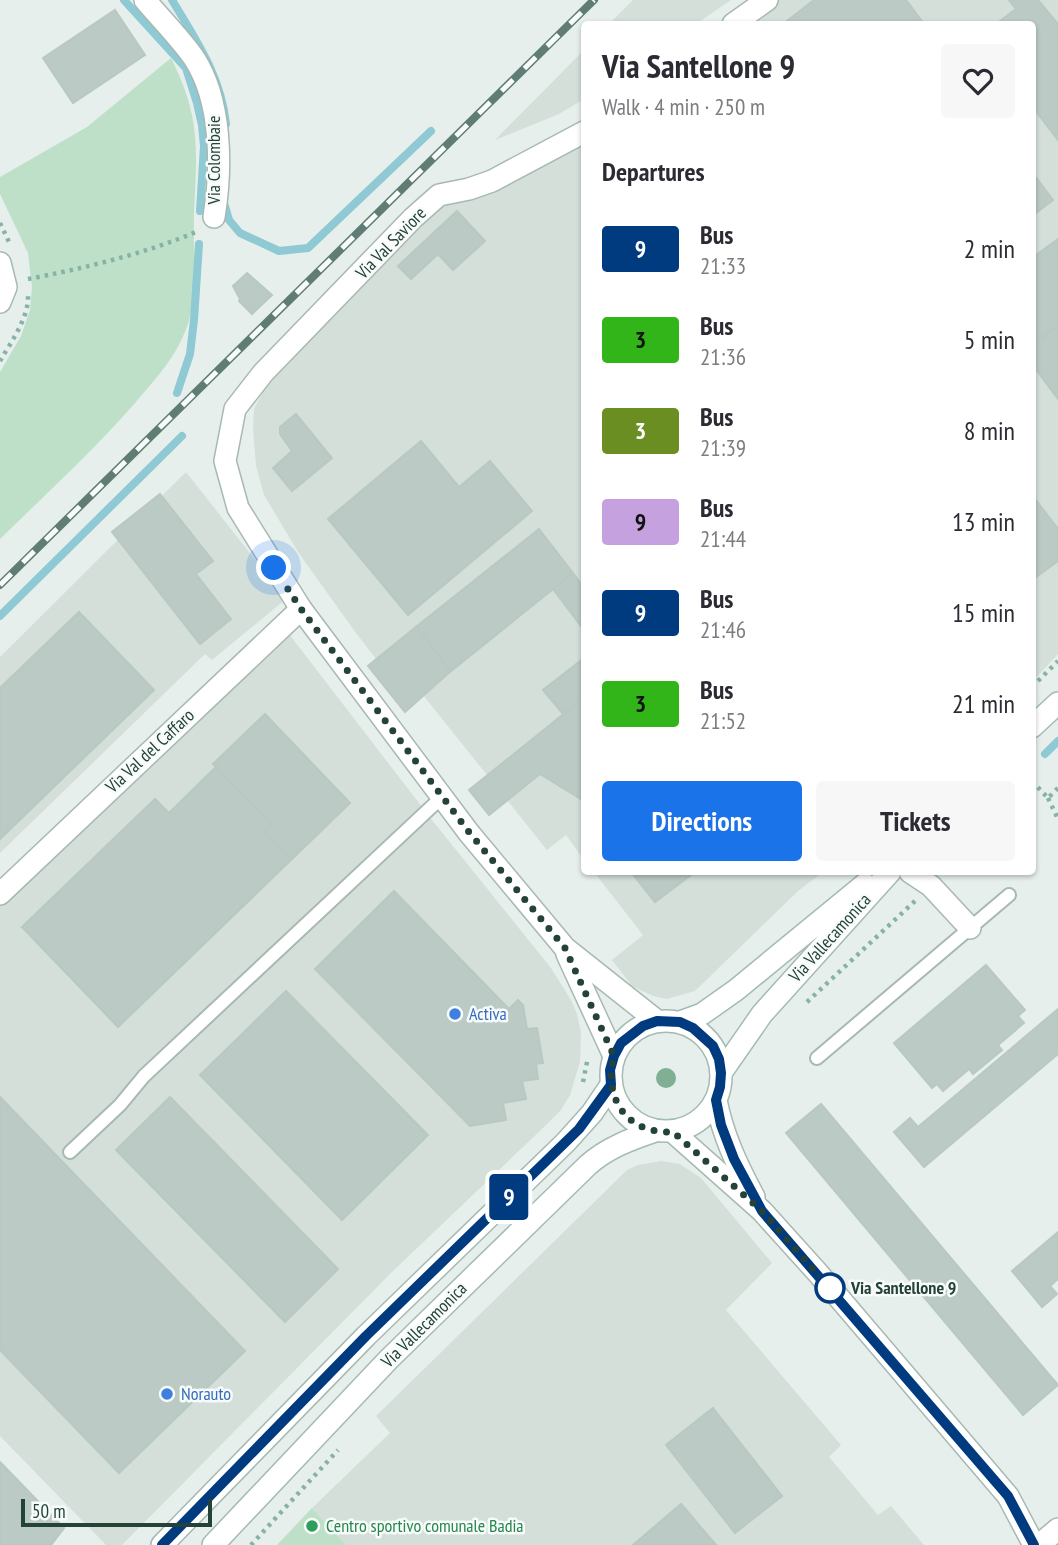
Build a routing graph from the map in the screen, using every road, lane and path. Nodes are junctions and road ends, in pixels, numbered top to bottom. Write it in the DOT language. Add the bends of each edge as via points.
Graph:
graph roads {
  1 [pos="145,0"];
  2 [pos="767,0"];
  3 [pos="737,21"];
  4 [pos="581,134"];
  5 [pos="214,217"];
  6 [pos="0,263"];
  7 [pos="27,279"];
  8 [pos="0,302"];
  9 [pos="301,609"];
  10 [pos="1058,661"];
  11 [pos="1036,683"];
  12 [pos="1058,703"];
  13 [pos="1036,723"];
  14 [pos="1036,784"];
  15 [pos="1058,788"];
  16 [pos="442,797"];
  17 [pos="1048,798"];
  18 [pos="1058,819"];
  19 [pos="876,875"];
  20 [pos="887,875"];
  21 [pos="914,875"];
  22 [pos="931,886"];
  23 [pos="0,894"];
  24 [pos="1009,895"];
  25 [pos="970,928"];
  26 [pos="565,948"];
  27 [pos="799,1009"];
  28 [pos="657,1021"];
  29 [pos="680,1022"];
  30 [pos="589,1046"];
  31 [pos="614,1056"];
  32 [pos="817,1058"];
  33 [pos="721,1073"];
  34 [pos="611,1085"];
  35 [pos="580,1088"];
  36 [pos="716,1100"];
  37 [pos="664,1131"];
  38 [pos="70,1152"];
  39 [pos="762,1211"];
  40 [pos="345,1443"];
  41 [pos="1058,1529"];
  42 [pos="162,1545"];
  43 [pos="213,1545"];
  44 [pos="251,1545"];
  45 [pos="1037,1545"];
  1 -- 5 [label="street, Via Colombaie" via="193,57 208,85 218,142"];
  2 -- 3 [label="street"];
  4 -- 9 [label="street, Via Val Saviore" via="492,181 439,195 263,373 235,409 225,461 238,508"];
  5 -- 7 [label="path" via="197,232 149,248"];
  6 -- 8 [label="street" via="6,287"];
  9 -- 16 [label="street"];
  9 -- 23 [label="street, Via Val del Caffaro"];
  10 -- 11 [label="path"];
  12 -- 13 [label="street"];
  14 -- 17 [label="path"];
  15 -- 17 [label="path"];
  16 -- 26 [label="street"];
  16 -- 38 [label="lane" via="144,1076"];
  17 -- 18 [label="path"];
  19 -- 29 [label="street, Via Vallecamonica" via="736,990 702,1014"];
  20 -- 33 [label="street, Via Vallecamonica" via="762,1014"];
  21 -- 22 [label="street"];
  22 -- 25 [label="street"];
  22 -- 27 [label="path"];
  24 -- 25 [label="lane"];
  25 -- 32 [label="lane"];
  26 -- 28 [label="street"];
  26 -- 31 [label="street"];
  28 -- 29 [label="street"];
  28 -- 31 [label="street" via="631,1033"];
  29 -- 33 [label="street" via="713,1046"];
  30 -- 35 [label="path"];
  31 -- 34 [label="street"];
  33 -- 36 [label="street"];
  34 -- 37 [label="street" via="614,1098 630,1120"];
  34 -- 42 [label="street, Via Vallecamonica" via="566,1142 366,1336"];
  36 -- 37 [label="street" via="691,1126"];
  36 -- 39 [label="street" via="734,1159"];
  37 -- 39 [label="street"];
  37 -- 43 [label="street, Via Vallecamonica" via="619,1144 596,1157 389,1359"];
  39 -- 45 [label="street" via="1008,1496"];
  40 -- 44 [label="path"];
  41 -- 45 [label="street"];
}
